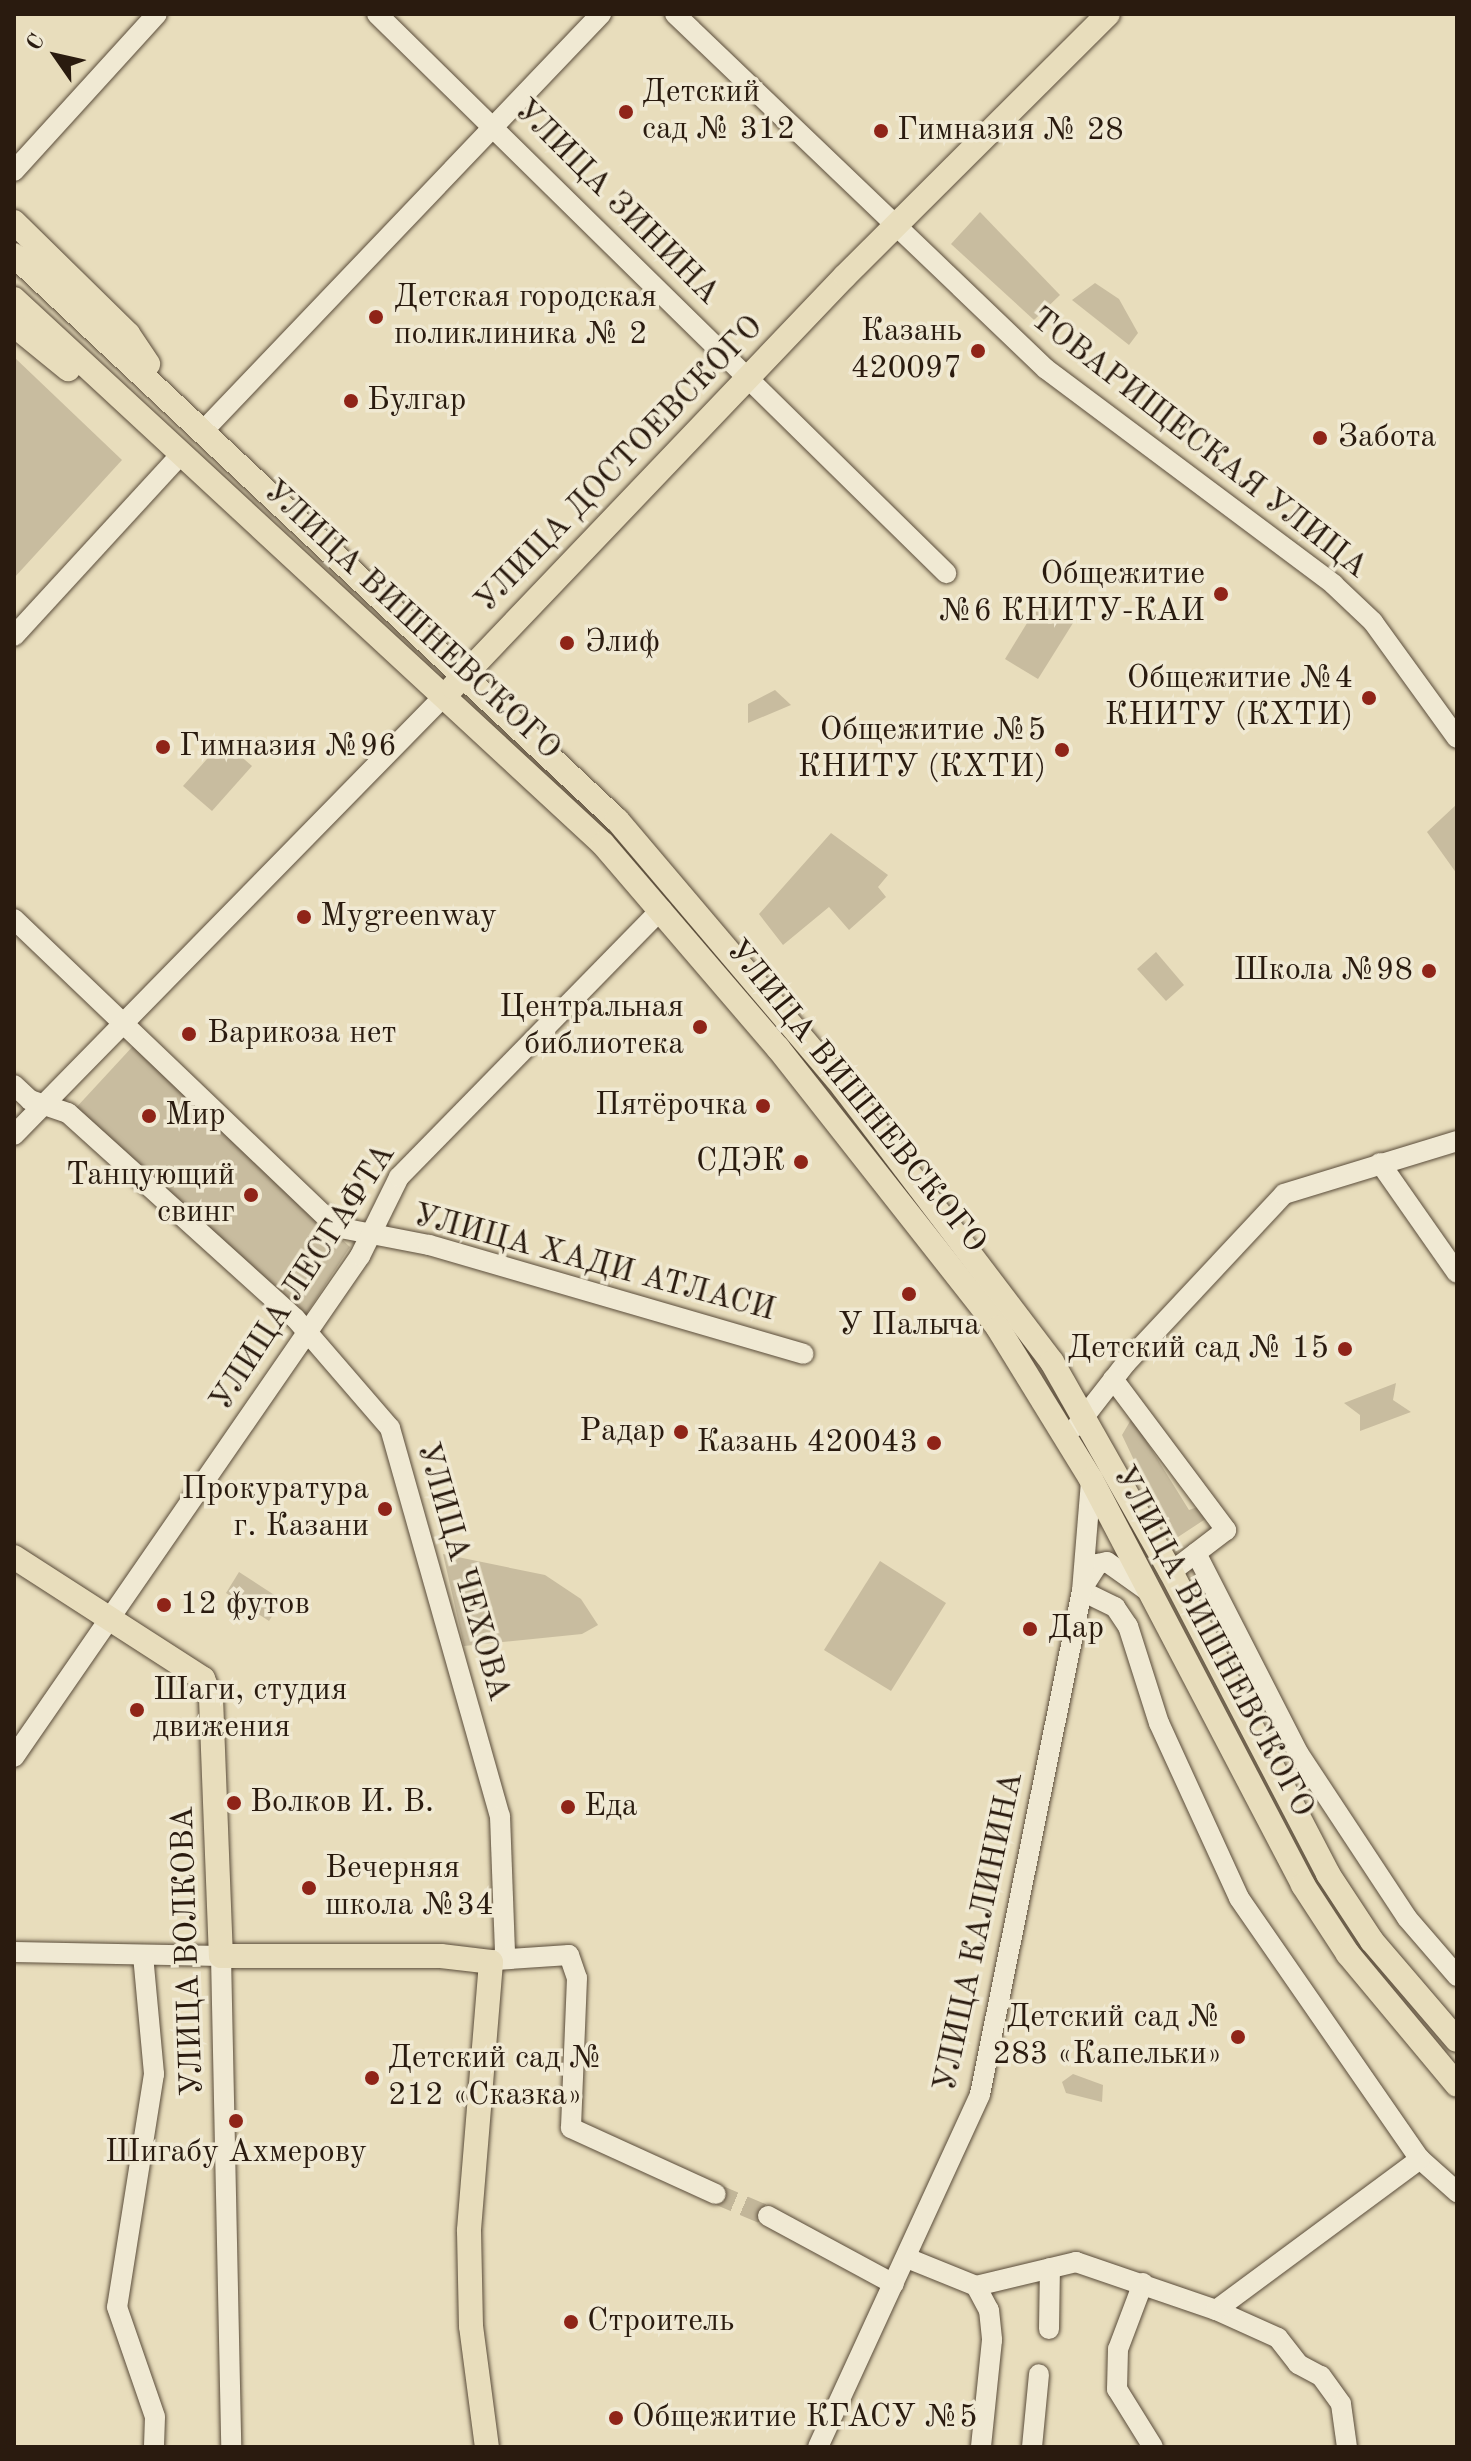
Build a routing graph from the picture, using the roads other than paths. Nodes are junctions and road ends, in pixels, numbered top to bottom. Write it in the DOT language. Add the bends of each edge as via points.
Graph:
graph roads {
  1 [pos="157,14"];
  2 [pos="377,14"];
  3 [pos="601,14"];
  4 [pos="675,14"];
  5 [pos="1108,14"];
  6 [pos="494,123"];
  7 [pos="14,171"];
  8 [pos="14,222"];
  9 [pos="894,226"];
  10 [pos="14,255"];
  11 [pos="14,299"];
  12 [pos="14,325"];
  13 [pos="747,377"];
  14 [pos="167,392"];
  15 [pos="125,402"];
  16 [pos="205,429"];
  17 [pos="182,453"];
  18 [pos="946,573"];
  19 [pos="14,636"];
  20 [pos="464,675"];
  21 [pos="446,694"];
  22 [pos="1457,738"];
  23 [pos="661,909"];
  24 [pos="14,919"];
  25 [pos="124,1022"];
  26 [pos="14,1085"];
  27 [pos="46,1104"];
  28 [pos="14,1135"];
  29 [pos="1457,1141"];
  30 [pos="1380,1163"];
  31 [pos="368,1236"];
  32 [pos="1457,1273"];
  33 [pos="309,1332"];
  34 [pos="803,1354"];
  35 [pos="1113,1379"];
  36 [pos="1086,1415"];
  37 [pos="1067,1439"];
  38 [pos="1091,1479"];
  39 [pos="1196,1553"];
  40 [pos="14,1557"];
  41 [pos="1171,1572"];
  42 [pos="1082,1591"];
  43 [pos="1151,1595"];
  44 [pos="110,1618"];
  45 [pos="14,1757"];
  46 [pos="14,1952"];
  47 [pos="143,1955"];
  48 [pos="221,1956"];
  49 [pos="498,1959"];
  50 [pos="1457,1976"];
  51 [pos="1457,2040"];
  52 [pos="1457,2085"];
  53 [pos="1420,2159"];
  54 [pos="1457,2192"];
  55 [pos="716,2194"];
  56 [pos="768,2216"];
  57 [pos="907,2258"];
  58 [pos="1050,2268"];
  59 [pos="1143,2283"];
  60 [pos="894,2284"];
  61 [pos="976,2286"];
  62 [pos="1216,2310"];
  63 [pos="1049,2329"];
  64 [pos="1039,2374"];
  65 [pos="154,2447"];
  66 [pos="231,2447"];
  67 [pos="487,2447"];
  68 [pos="818,2447"];
  69 [pos="981,2447"];
  70 [pos="1032,2447"];
  71 [pos="1153,2447"];
  72 [pos="1347,2447"];
  1 -- 7 [label="street"];
  2 -- 6 [label="street, УЛИЦА ЗИНИНА"];
  3 -- 6 [label="street"];
  4 -- 9 [label="street, ТОВАРИЩЕСКАЯ УЛИЦА"];
  5 -- 9 [label="main road, УЛИЦА ДОСТОЕВСКОГО"];
  6 -- 13 [label="street, УЛИЦА ЗИНИНА"];
  6 -- 16 [label="street"];
  8 -- 14 [label="main road" via="128,334"];
  9 -- 13 [label="main road, УЛИЦА ДОСТОЕВСКОГО"];
  9 -- 22 [label="street, ТОВАРИЩЕСКАЯ УЛИЦА" via="1046,369 1333,584 1373,622"];
  10 -- 14 [label="main road, УЛИЦА ВИШНЕВСКОГО"];
  11 -- 15 [label="main road, УЛИЦА ВИШНЕВСКОГО"];
  12 -- 15 [label="main road" via="72,373"];
  13 -- 18 [label="street, УЛИЦА ЗИНИНА"];
  13 -- 20 [label="main road, УЛИЦА ДОСТОЕВСКОГО"];
  14 -- 16 [label="main road, УЛИЦА ВИШНЕВСКОГО"];
  15 -- 17 [label="main road, УЛИЦА ВИШНЕВСКОГО"];
  16 -- 20 [label="main road, УЛИЦА ВИШНЕВСКОГО"];
  17 -- 19 [label="street"];
  17 -- 21 [label="main road, УЛИЦА ВИШНЕВСКОГО"];
  20 -- 21 [label="main road, УЛИЦА ДОСТОЕВСКОГО"];
  20 -- 36 [label="main road, УЛИЦА ВИШНЕВСКОГО" via="679,889 1018,1309"];
  21 -- 23 [label="main road, УЛИЦА ВИШНЕВСКОГО"];
  21 -- 25 [label="street, УЛИЦА ДОСТОЕВСКОГО"];
  23 -- 31 [label="street, УЛИЦА ЛЕСГАФТА" via="406,1169"];
  23 -- 37 [label="main road, УЛИЦА ВИШНЕВСКОГО" via="998,1328"];
  24 -- 25 [label="street"];
  25 -- 27 [label="street, УЛИЦА ДОСТОЕВСКОГО"];
  25 -- 31 [label="street" via="336,1227"];
  26 -- 27 [label="street, УЛИЦА ЧЕХОВА"];
  27 -- 28 [label="street, УЛИЦА ДОСТОЕВСКОГО"];
  27 -- 33 [label="street, УЛИЦА ЧЕХОВА" via="68,1113"];
  29 -- 30 [label="street"];
  30 -- 32 [label="street"];
  30 -- 35 [label="street" via="1284,1194"];
  31 -- 33 [label="street, УЛИЦА ЛЕСГАФТА"];
  31 -- 34 [label="street, УЛИЦА ХАДИ АТЛАСИ" via="439,1248"];
  33 -- 44 [label="street, УЛИЦА ЛЕСГАФТА"];
  33 -- 49 [label="street, УЛИЦА ЧЕХОВА" via="392,1431 425,1534 500,1816"];
  35 -- 36 [label="street"];
  35 -- 39 [label="street" via="1226,1530"];
  36 -- 37 [label="street"];
  36 -- 41 [label="main road, УЛИЦА ВИШНЕВСКОГО"];
  37 -- 38 [label="main road, УЛИЦА ВИШНЕВСКОГО"];
  38 -- 42 [label="street, УЛИЦА КАЛИНИНА"];
  38 -- 43 [label="main road, УЛИЦА ВИШНЕВСКОГО"];
  39 -- 41 [label="street"];
  39 -- 50 [label="street" via="1299,1754 1407,1918"];
  40 -- 44 [label="main road, УЛИЦА ВОЛКОВА"];
  41 -- 51 [label="main road, УЛИЦА ВИШНЕВСКОГО" via="1328,1874 1372,1941"];
  42 -- 43 [label="street, УЛИЦА КАЛИНИНА" via="1098,1564 1107,1562"];
  42 -- 53 [label="street" via="1115,1607 1128,1626 1159,1723 1239,1898"];
  42 -- 57 [label="street, УЛИЦА КАЛИНИНА" via="986,2075"];
  43 -- 52 [label="main road, УЛИЦА ВИШНЕВСКОГО" via="1303,1885 1348,1954"];
  44 -- 45 [label="street, УЛИЦА ЛЕСГАФТА"];
  44 -- 48 [label="main road, УЛИЦА ВОЛКОВА" via="203,1679 211,1698"];
  46 -- 47 [label="street"];
  47 -- 48 [label="street"];
  47 -- 65 [label="street" via="154,2074 117,2307 155,2417"];
  48 -- 49 [label="main road"];
  48 -- 66 [label="street, УЛИЦА ВОЛКОВА"];
  49 -- 55 [label="street" via="569,1955 577,1978 571,2128"];
  49 -- 67 [label="main road" via="469,2231 471,2326"];
  53 -- 54 [label="street"];
  53 -- 62 [label="street"];
  56 -- 60 [label="street"];
  57 -- 60 [label="street, УЛИЦА КАЛИНИНА"];
  57 -- 61 [label="street"];
  58 -- 59 [label="street" via="1076,2262"];
  58 -- 61 [label="street"];
  58 -- 63 [label="street"];
  59 -- 62 [label="street"];
  59 -- 71 [label="street" via="1118,2349 1117,2389"];
  60 -- 68 [label="street, УЛИЦА КАЛИНИНА"];
  61 -- 69 [label="street" via="989,2310 992,2340"];
  62 -- 72 [label="street" via="1278,2338 1298,2364 1321,2376 1341,2404"];
  64 -- 70 [label="street"];
}
